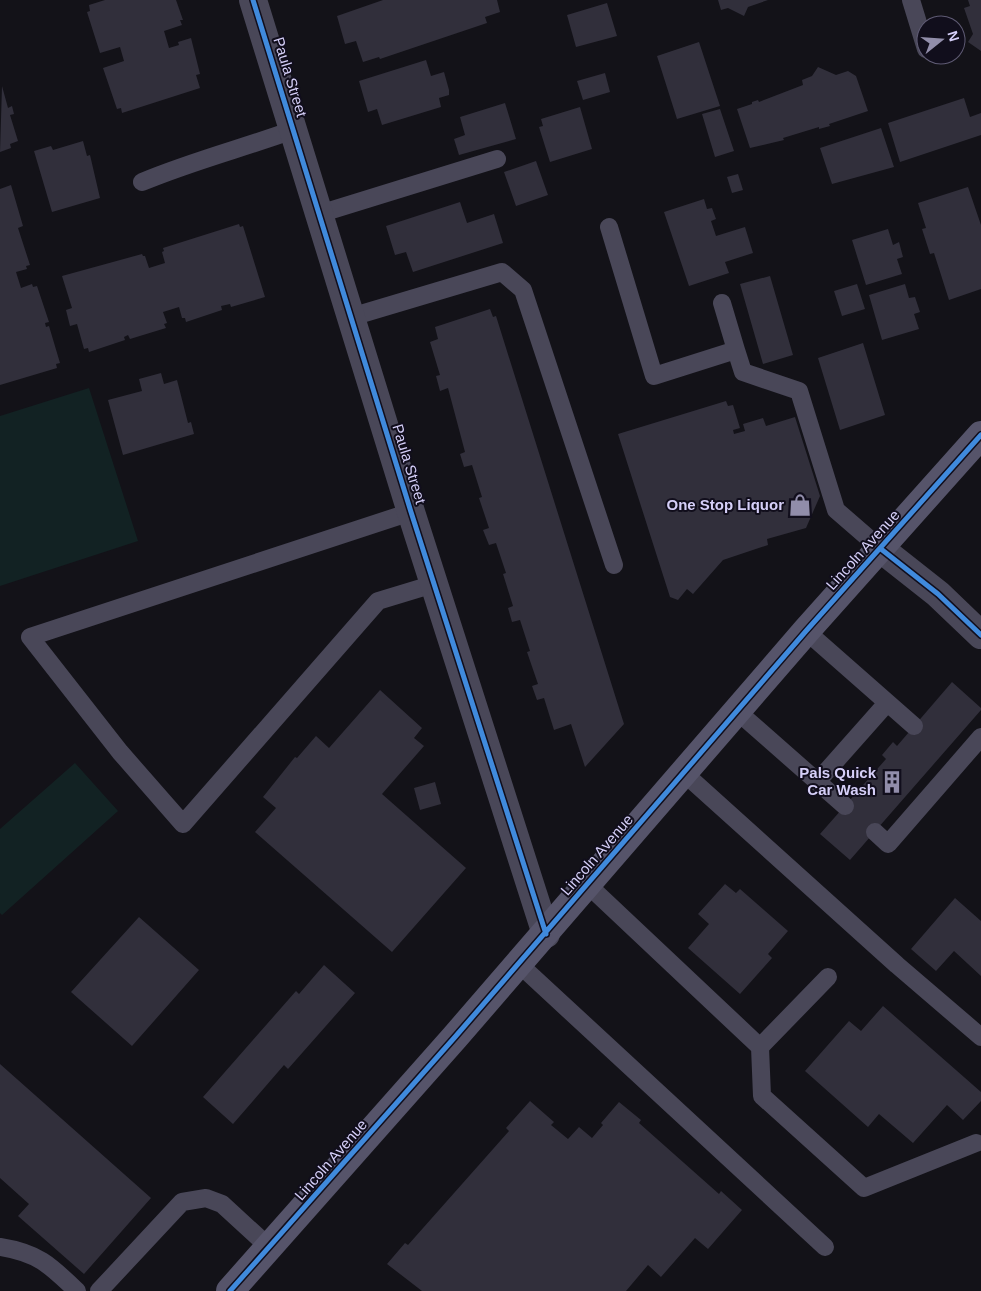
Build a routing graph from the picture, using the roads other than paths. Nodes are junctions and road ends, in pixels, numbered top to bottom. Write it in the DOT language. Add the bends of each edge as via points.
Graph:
graph roads {
  1 [pos="253,0"];
  2 [pos="911,0"];
  3 [pos="916,16"];
  4 [pos="293,130"];
  5 [pos="497,159"];
  6 [pos="142,182"];
  7 [pos="319,214"];
  8 [pos="608,226"];
  9 [pos="722,303"];
  10 [pos="350,317"];
  11 [pos="736,350"];
  12 [pos="981,435"];
  13 [pos="411,512"];
  14 [pos="881,549"];
  15 [pos="614,565"];
  16 [pos="434,584"];
  17 [pos="806,631"];
  18 [pos="981,635"];
  19 [pos="886,702"];
  20 [pos="738,712"];
  21 [pos="914,726"];
  22 [pos="981,737"];
  23 [pos="685,774"];
  24 [pos="817,782"];
  25 [pos="845,806"];
  26 [pos="875,832"];
  27 [pos="588,885"];
  28 [pos="546,934"];
  29 [pos="519,964"];
  30 [pos="828,977"];
  31 [pos="981,1037"];
  32 [pos="760,1047"];
  33 [pos="976,1143"];
  34 [pos="0,1247"];
  35 [pos="825,1247"];
  36 [pos="270,1248"];
  37 [pos="77,1291"];
  38 [pos="99,1291"];
  39 [pos="230,1291"];
  1 -- 4 [label="street, Paula Street"];
  2 -- 3 [label="lane"];
  4 -- 6 [label="lane" via="187,163"];
  4 -- 7 [label="street, Paula Street"];
  5 -- 7 [label="lane"];
  7 -- 10 [label="street, Paula Street"];
  8 -- 11 [label="lane" via="654,376"];
  9 -- 11 [label="lane"];
  10 -- 13 [label="street, Paula Street"];
  10 -- 15 [label="lane" via="502,272 522,290"];
  11 -- 14 [label="lane" via="743,372 799,391 836,510"];
  12 -- 14 [label="main road, Lincoln Avenue"];
  13 -- 16 [label="street, Paula Street"];
  13 -- 16 [label="lane" via="30,637 120,752 183,824 378,601"];
  14 -- 17 [label="main road, Lincoln Avenue"];
  14 -- 18 [label="street" via="938,594"];
  16 -- 28 [label="street, Paula Street"];
  17 -- 19 [label="lane"];
  17 -- 20 [label="main road, Lincoln Avenue"];
  19 -- 21 [label="lane"];
  19 -- 24 [label="lane"];
  20 -- 23 [label="main road, Lincoln Avenue"];
  20 -- 24 [label="lane"];
  22 -- 26 [label="lane" via="951,759 888,844"];
  23 -- 27 [label="main road, Lincoln Avenue"];
  23 -- 31 [label="lane"];
  24 -- 25 [label="lane"];
  27 -- 28 [label="main road, Lincoln Avenue"];
  27 -- 32 [label="lane"];
  28 -- 29 [label="main road, Lincoln Avenue"];
  29 -- 35 [label="lane"];
  29 -- 36 [label="main road, Lincoln Avenue"];
  30 -- 32 [label="lane"];
  32 -- 33 [label="lane" via="762,1096 864,1188"];
  34 -- 37 [label="lane" via="20,1250 47,1262"];
  36 -- 38 [label="lane" via="222,1204 206,1198 182,1202"];
  36 -- 39 [label="main road, Lincoln Avenue"];
}
